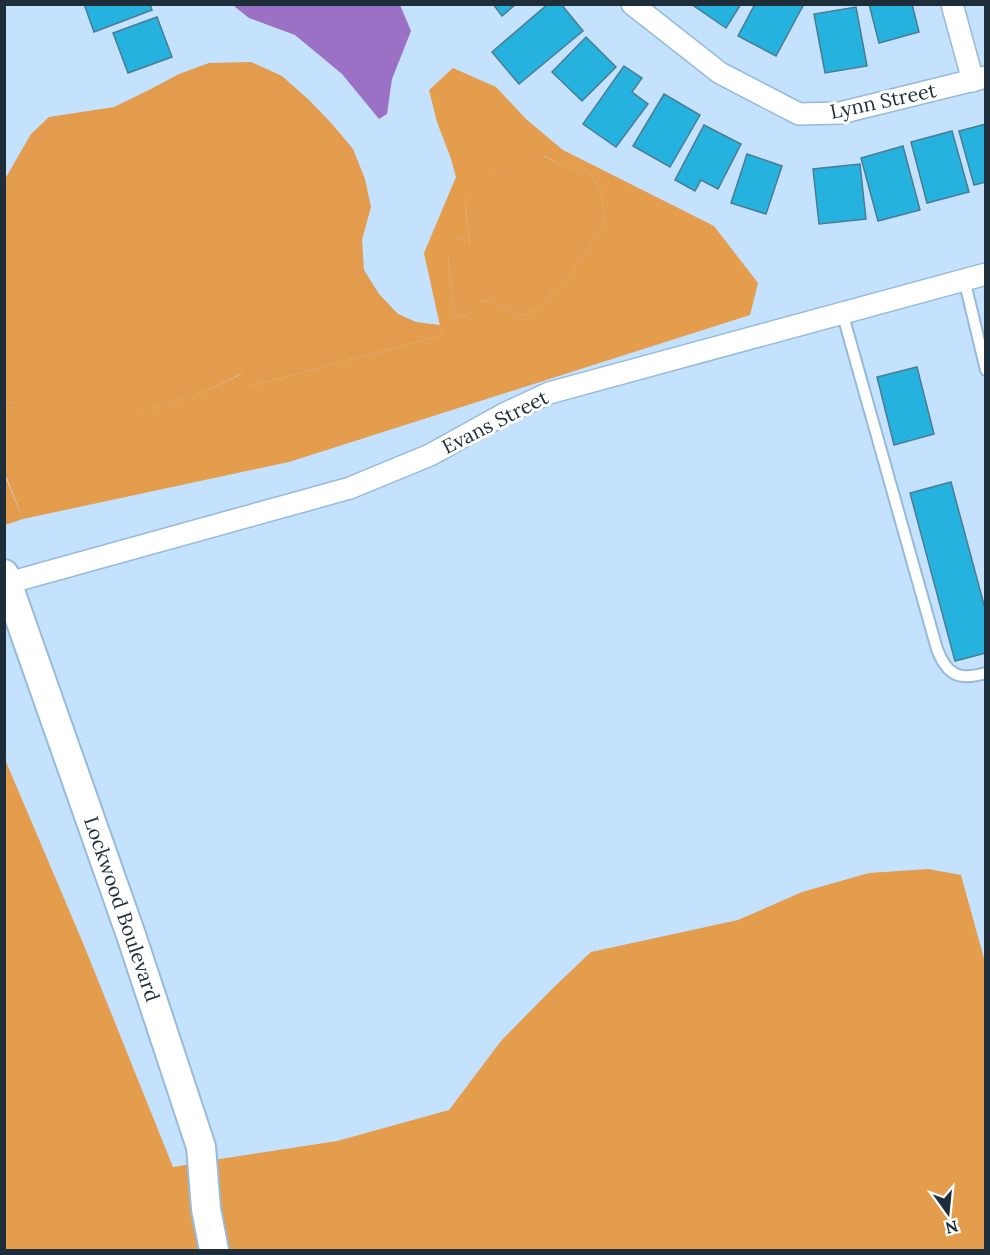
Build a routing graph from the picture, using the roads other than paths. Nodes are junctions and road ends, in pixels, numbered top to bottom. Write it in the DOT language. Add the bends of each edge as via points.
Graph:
graph roads {
  1 [pos="632,4"];
  2 [pos="952,4"];
  3 [pos="979,79"];
  4 [pos="986,273"];
  5 [pos="964,279"];
  6 [pos="842,312"];
  7 [pos="986,370"];
  8 [pos="6,578"];
  9 [pos="986,673"];
  10 [pos="214,1251"];
  1 -- 3 [label="street, Lynn Street" via="720,73 799,114 840,113"];
  2 -- 3 [label="street"];
  4 -- 5 [label="street, Evans Street"];
  5 -- 6 [label="street, Evans Street"];
  5 -- 7 [label="lane"];
  6 -- 8 [label="street, Evans Street" via="549,393 430,455 350,488"];
  6 -- 9 [label="lane" via="944,666 957,676"];
  8 -- 10 [label="street, Lockwood Boulevard" via="201,1147"];
}
